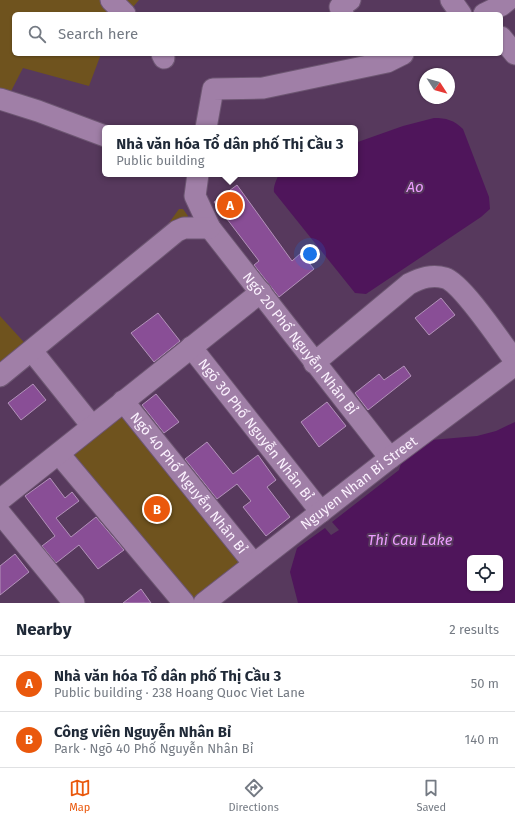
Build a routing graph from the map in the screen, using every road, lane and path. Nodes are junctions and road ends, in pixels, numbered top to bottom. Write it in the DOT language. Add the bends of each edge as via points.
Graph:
graph roads {
  1 [pos="111,0"];
  2 [pos="451,0"];
  3 [pos="508,0"];
  4 [pos="123,12"];
  5 [pos="460,12"];
  6 [pos="488,12"];
  7 [pos="503,39"];
  8 [pos="515,54"];
  9 [pos="399,56"];
  10 [pos="360,61"];
  11 [pos="0,99"];
  12 [pos="207,125"];
  13 [pos="102,135"];
  14 [pos="198,177"];
  15 [pos="210,228"];
  16 [pos="261,292"];
  17 [pos="191,348"];
  18 [pos="32,351"];
  19 [pos="314,363"];
  20 [pos="513,367"];
  21 [pos="0,376"];
  22 [pos="123,401"];
  23 [pos="92,426"];
  24 [pos="59,454"];
  25 [pos="390,458"];
  26 [pos="0,500"];
  27 [pos="321,512"];
  28 [pos="0,513"];
  29 [pos="254,564"];
  30 [pos="74,603"];
  31 [pos="184,603"];
  32 [pos="204,603"];
  1 -- 4 [label="street"];
  2 -- 5 [label="street"];
  3 -- 6 [label="street"];
  7 -- 8 [label="street"];
  9 -- 10 [label="street" via="387,62"];
  10 -- 12 [label="street" via="263,88 213,89"];
  11 -- 13 [label="street"];
  14 -- 15 [label="street, Ngõ 20 Phố Nguyễn Nhân Bỉ" via="195,196"];
  15 -- 16 [label="street, Ngõ 20 Phố Nguyễn Nhân Bỉ"];
  15 -- 18 [label="street" via="184,228 177,231"];
  16 -- 17 [label="street"];
  16 -- 19 [label="street, Ngõ 20 Phố Nguyễn Nhân Bỉ"];
  17 -- 22 [label="street"];
  17 -- 27 [label="street, Ngõ 30 Phố Nguyễn Nhân Bỉ"];
  18 -- 21 [label="street"];
  18 -- 23 [label="street"];
  19 -- 20 [label="street" via="409,284 424,277 446,278 463,293"];
  19 -- 25 [label="street, Ngõ 20 Phố Nguyễn Nhân Bỉ"];
  20 -- 25 [label="street, Nguyen Nhan Bi Street"];
  22 -- 23 [label="street"];
  22 -- 29 [label="street, Ngõ 40 Phố Nguyễn Nhân Bỉ"];
  23 -- 24 [label="street"];
  24 -- 26 [label="street"];
  24 -- 31 [label="street"];
  25 -- 27 [label="street, Nguyen Nhan Bi Street"];
  27 -- 29 [label="street, Nguyen Nhan Bi Street"];
  28 -- 30 [label="street"];
  29 -- 32 [label="street, Nguyen Nhan Bi Street"];
}
